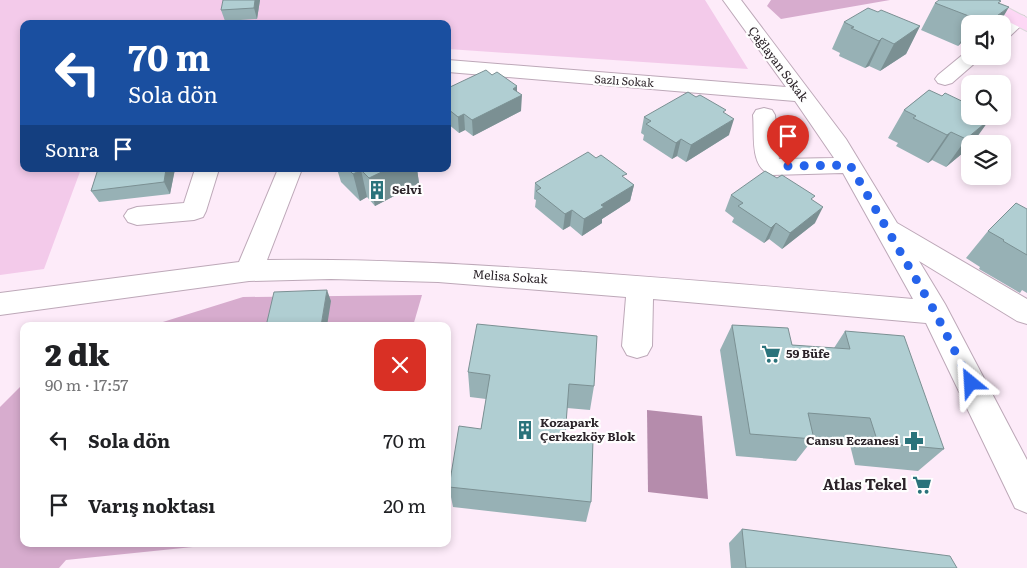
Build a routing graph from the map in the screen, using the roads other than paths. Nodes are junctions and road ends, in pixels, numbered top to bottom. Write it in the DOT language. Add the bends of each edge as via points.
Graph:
graph roads {
  1 [pos="732,0"];
  2 [pos="980,0"];
  3 [pos="1022,23"];
  4 [pos="962,65"];
  5 [pos="451,66"];
  6 [pos="945,79"];
  7 [pos="801,95"];
  8 [pos="764,115"];
  9 [pos="850,165"];
  10 [pos="206,172"];
  11 [pos="289,172"];
  12 [pos="137,216"];
  13 [pos="886,229"];
  14 [pos="249,271"];
  15 [pos="640,287"];
  16 [pos="0,290"];
  17 [pos="86,293"];
  18 [pos="0,304"];
  19 [pos="935,312"];
  20 [pos="1027,313"];
  21 [pos="638,346"];
  22 [pos="1027,496"];
  1 -- 7 [label="street, Çağlayan Sokak"];
  2 -- 3 [label="main road"];
  4 -- 6 [label="street"];
  5 -- 7 [label="street, Sazlı Sokak"];
  7 -- 9 [label="street, Çağlayan Sokak"];
  8 -- 9 [label="street" via="768,162 772,167"];
  9 -- 13 [label="street, Çağlayan Sokak"];
  10 -- 12 [label="street" via="194,210"];
  11 -- 14 [label="street"];
  13 -- 19 [label="street, Çağlayan Sokak"];
  13 -- 20 [label="street"];
  14 -- 15 [label="street, Melisa Sokak" via="438,272"];
  14 -- 17 [label="street, Melisa Sokak"];
  15 -- 19 [label="street, Melisa Sokak"];
  15 -- 21 [label="street"];
  16 -- 17 [label="street, Melisa Sokak" via="25,287"];
  17 -- 18 [label="street, Melisa Sokak"];
  19 -- 22 [label="street, Çağlayan Sokak"];
}
